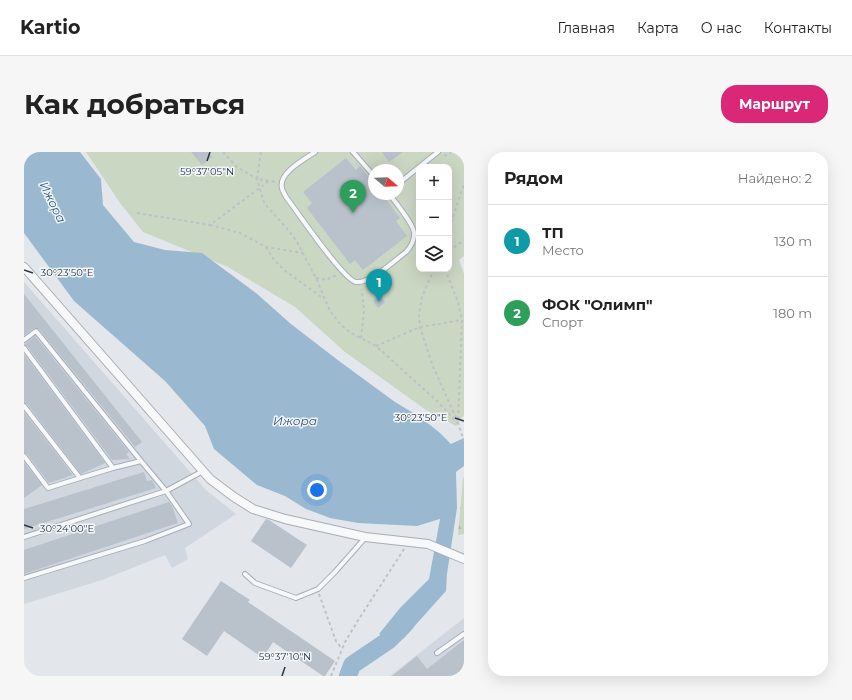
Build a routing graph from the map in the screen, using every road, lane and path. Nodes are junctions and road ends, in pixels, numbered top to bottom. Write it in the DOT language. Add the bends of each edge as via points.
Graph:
graph roads {
  1 [pos="223,152"];
  2 [pos="261,152"];
  3 [pos="315,152"];
  4 [pos="353,152"];
  5 [pos="438,152"];
  6 [pos="423,164"];
  7 [pos="368,169"];
  8 [pos="416,169"];
  9 [pos="256,179"];
  10 [pos="404,179"];
  11 [pos="269,181"];
  12 [pos="281,183"];
  13 [pos="464,184"];
  14 [pos="260,188"];
  15 [pos="393,200"];
  16 [pos="137,213"];
  17 [pos="452,219"];
  18 [pos="210,225"];
  19 [pos="464,240"];
  20 [pos="266,247"];
  21 [pos="452,249"];
  22 [pos="303,253"];
  23 [pos="24,267"];
  24 [pos="342,272"];
  25 [pos="433,272"];
  26 [pos="446,272"];
  27 [pos="316,278"];
  28 [pos="361,281"];
  29 [pos="325,300"];
  30 [pos="462,320"];
  31 [pos="420,327"];
  32 [pos="361,339"];
  33 [pos="24,340"];
  34 [pos="376,346"];
  35 [pos="24,348"];
  36 [pos="24,406"];
  37 [pos="458,423"];
  38 [pos="464,441"];
  39 [pos="24,456"];
  40 [pos="141,462"];
  41 [pos="113,468"];
  42 [pos="203,471"];
  43 [pos="80,478"];
  44 [pos="166,491"];
  45 [pos="24,537"];
  46 [pos="365,537"];
  47 [pos="403,551"];
  48 [pos="461,558"];
  49 [pos="245,574"];
  50 [pos="24,578"];
  51 [pos="318,589"];
  52 [pos="464,634"];
  53 [pos="342,649"];
  54 [pos="437,653"];
  55 [pos="331,676"];
  1 -- 9 [label="path" via="237,167"];
  2 -- 9 [label="path"];
  3 -- 12 [label="lane" via="288,171"];
  4 -- 7 [label="lane"];
  5 -- 6 [label="lane"];
  8 -- 10 [label="lane"];
  9 -- 11 [label="path"];
  9 -- 14 [label="path"];
  11 -- 12 [label="path"];
  11 -- 14 [label="path"];
  12 -- 24 [label="lane" via="286,197"];
  13 -- 17 [label="path"];
  14 -- 18 [label="path"];
  14 -- 22 [label="path" via="264,203 289,231"];
  15 -- 28 [label="lane" via="414,232 413,241 406,252 367,280"];
  16 -- 18 [label="path"];
  18 -- 20 [label="path" via="240,233"];
  19 -- 21 [label="path"];
  20 -- 22 [label="path"];
  20 -- 29 [label="path" via="284,270"];
  22 -- 27 [label="path"];
  23 -- 42 [label="street"];
  24 -- 27 [label="path" via="326,280"];
  24 -- 28 [label="lane" via="356,282"];
  25 -- 31 [label="path" via="422,297"];
  26 -- 30 [label="path"];
  27 -- 29 [label="path"];
  28 -- 32 [label="path" via="364,312"];
  29 -- 32 [label="path" via="330,311 342,325"];
  30 -- 31 [label="path"];
  30 -- 37 [label="path"];
  31 -- 34 [label="path"];
  31 -- 37 [label="path" via="432,364"];
  32 -- 34 [label="path"];
  33 -- 40 [label="lane" via="36,331"];
  34 -- 37 [label="path"];
  35 -- 41 [label="lane"];
  36 -- 43 [label="lane"];
  37 -- 38 [label="path"];
  39 -- 43 [label="lane" via="48,488"];
  40 -- 41 [label="lane"];
  40 -- 44 [label="lane"];
  41 -- 43 [label="lane"];
  42 -- 44 [label="lane"];
  42 -- 46 [label="street" via="228,493 253,508 285,519"];
  44 -- 45 [label="lane"];
  44 -- 50 [label="lane" via="189,524 144,541"];
  46 -- 48 [label="street" via="428,544"];
  46 -- 51 [label="lane"];
  47 -- 53 [label="path"];
  49 -- 51 [label="lane" via="255,583 296,598"];
  51 -- 53 [label="path" via="336,641"];
  52 -- 54 [label="lane"];
  53 -- 55 [label="path"];
}
